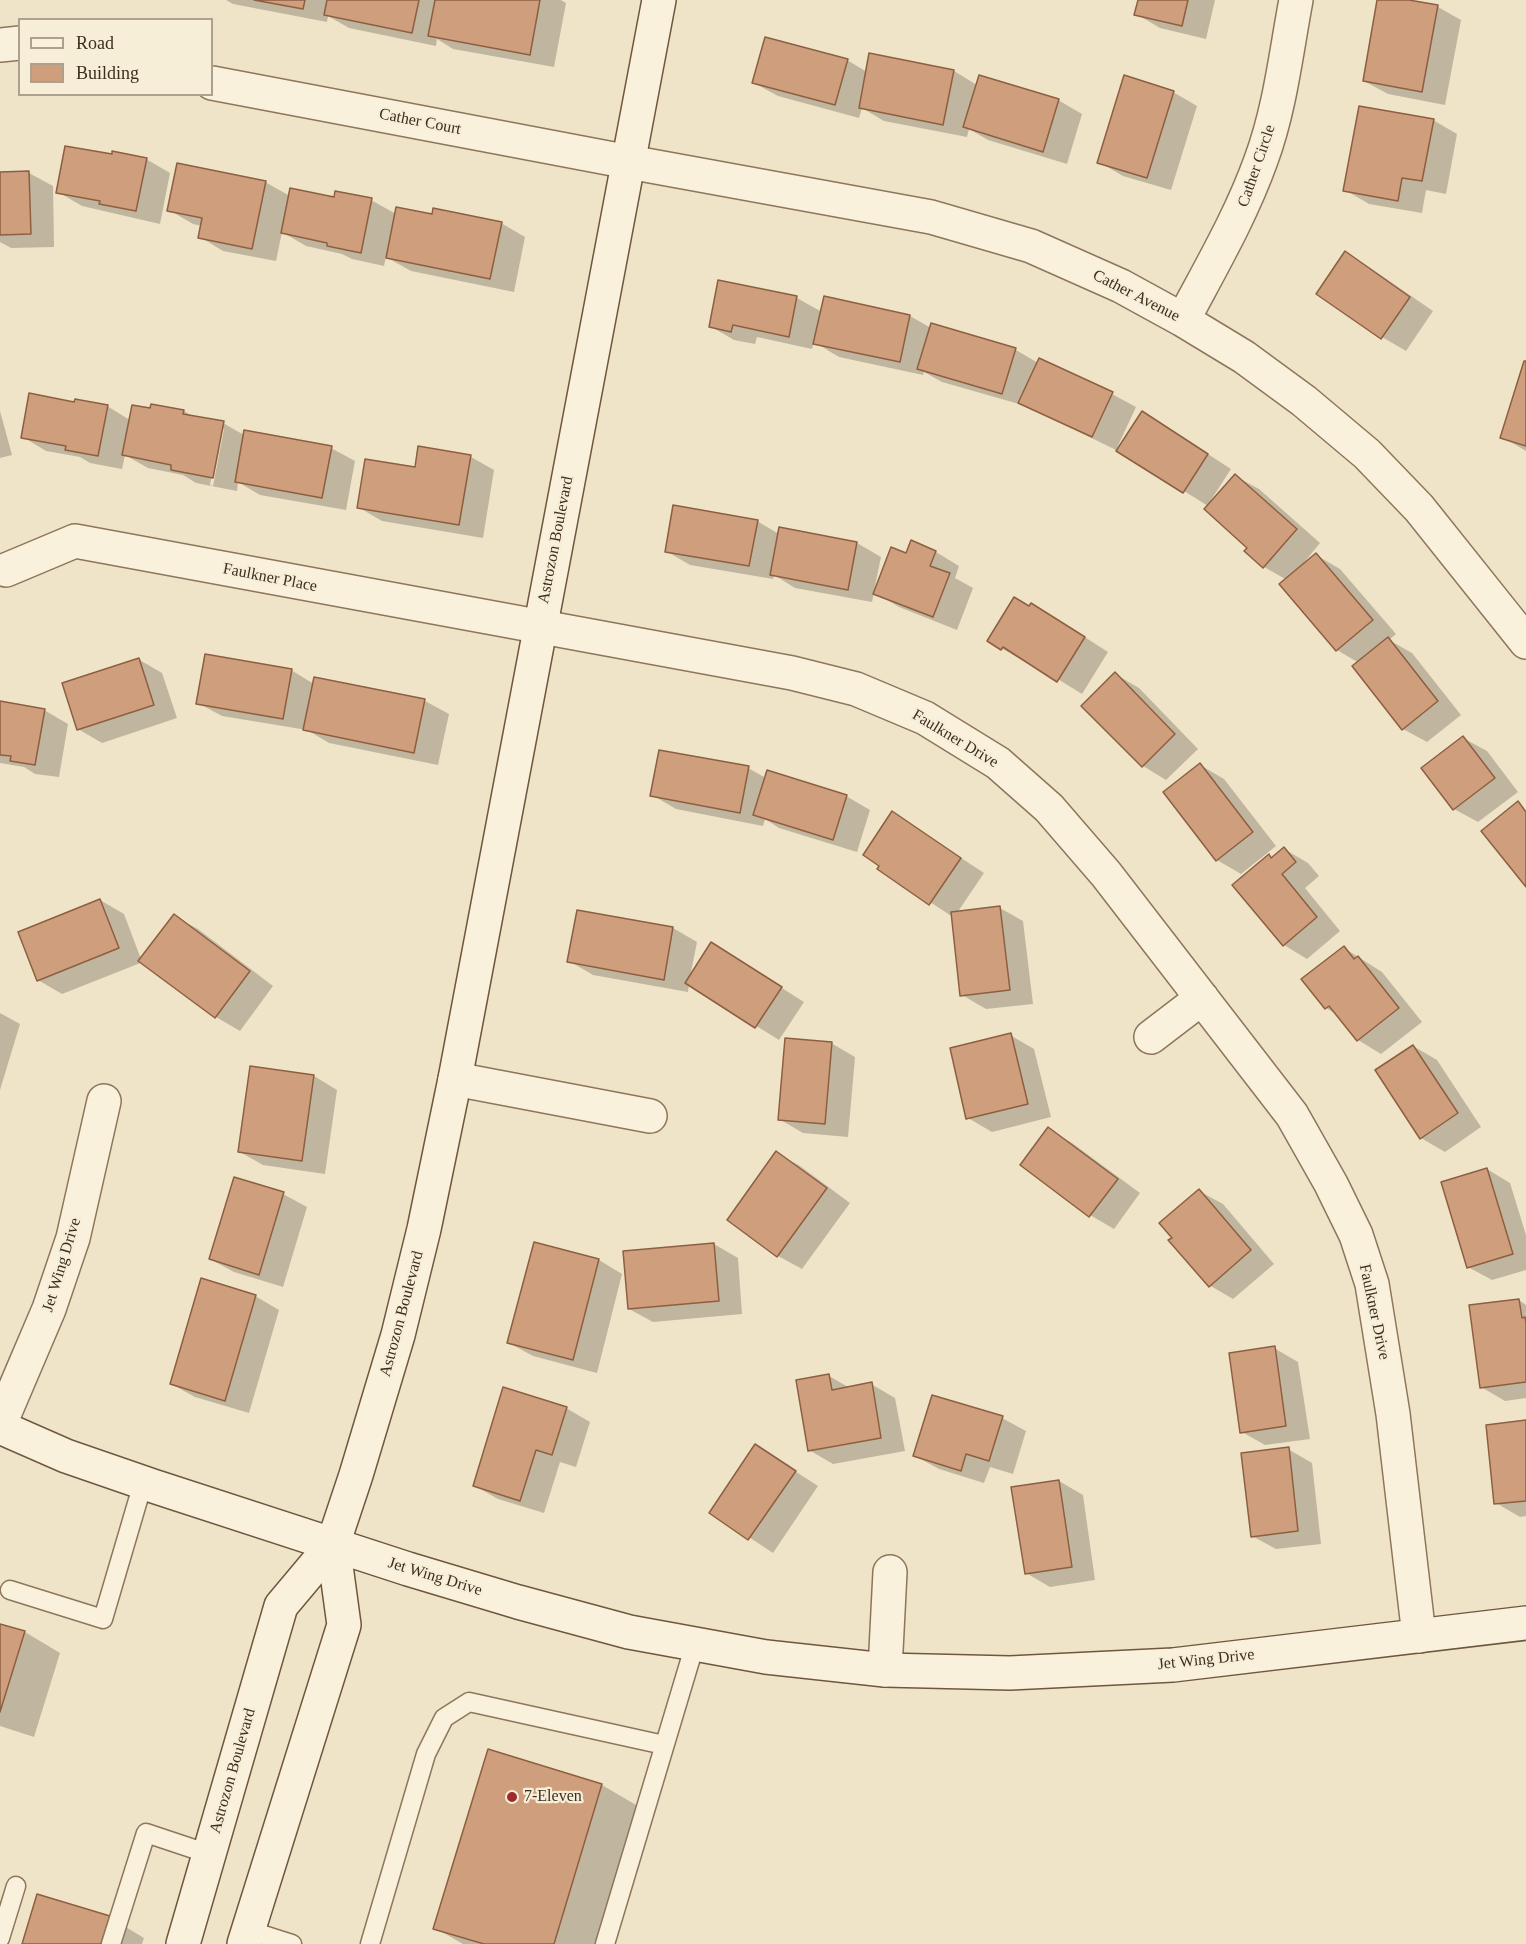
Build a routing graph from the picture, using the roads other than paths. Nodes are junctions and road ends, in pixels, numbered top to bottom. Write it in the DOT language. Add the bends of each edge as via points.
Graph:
graph roads {
  1 [pos="658,0"];
  2 [pos="1296,0"];
  3 [pos="18,43"];
  4 [pos="0,45"];
  5 [pos="213,82"];
  6 [pos="628,162"];
  7 [pos="1183,320"];
  8 [pos="6,570"];
  9 [pos="1521,626"];
  10 [pos="540,628"];
  11 [pos="1202,998"];
  12 [pos="1151,1037"];
  13 [pos="455,1079"];
  14 [pos="104,1101"];
  15 [pos="650,1116"];
  16 [pos="0,1426"];
  17 [pos="143,1483"];
  18 [pos="333,1544"];
  19 [pos="890,1572"];
  20 [pos="10,1590"];
  21 [pos="1526,1623"];
  22 [pos="1419,1636"];
  23 [pos="694,1644"];
  24 [pos="885,1670"];
  25 [pos="664,1745"];
  26 [pos="209,1854"];
  27 [pos="16,1886"];
  28 [pos="246,1937"];
  29 [pos="0,1938"];
  30 [pos="111,1944"];
  31 [pos="183,1944"];
  32 [pos="292,1944"];
  33 [pos="370,1944"];
  34 [pos="605,1944"];
  1 -- 6 [label="street, Astrozon Boulevard"];
  2 -- 7 [label="street, Cather Circle" via="1279,97 1262,158 1241,213"];
  3 -- 4 [label="street"];
  5 -- 6 [label="street, Cather Court"];
  6 -- 7 [label="street, Cather Avenue" via="931,217 1031,246 1121,286"];
  6 -- 10 [label="street, Astrozon Boulevard"];
  7 -- 9 [label="street, Cather Avenue" via="1244,357 1367,454"];
  8 -- 10 [label="street, Faulkner Place" via="75,541"];
  10 -- 11 [label="street, Faulkner Drive" via="792,673 856,689 925,718 998,763 1049,808 1106,874"];
  10 -- 13 [label="street, Astrozon Boulevard"];
  11 -- 12 [label="street"];
  11 -- 22 [label="street, Faulkner Drive" via="1292,1115 1356,1235 1372,1284 1393,1414"];
  13 -- 15 [label="street"];
  13 -- 18 [label="street, Astrozon Boulevard" via="398,1335"];
  14 -- 16 [label="street, Jet Wing Drive" via="73,1238 50,1309"];
  16 -- 17 [label="street, Jet Wing Drive" via="66,1456"];
  17 -- 18 [label="street, Jet Wing Drive"];
  17 -- 20 [label="lane" via="103,1619"];
  18 -- 23 [label="street, Jet Wing Drive" via="540,1608 629,1632"];
  18 -- 26 [label="street, Astrozon Boulevard" via="281,1606"];
  18 -- 28 [label="street, Astrozon Boulevard" via="344,1625"];
  19 -- 24 [label="street"];
  21 -- 22 [label="street, Jet Wing Drive"];
  22 -- 24 [label="street, Jet Wing Drive" via="1173,1665 1010,1673"];
  23 -- 24 [label="street, Jet Wing Drive" via="766,1657"];
  23 -- 25 [label="lane"];
  25 -- 33 [label="lane" via="469,1702 444,1718 426,1754"];
  25 -- 34 [label="lane"];
  26 -- 30 [label="lane" via="146,1833"];
  26 -- 31 [label="street, Astrozon Boulevard"];
  27 -- 29 [label="lane"];
  28 -- 32 [label="lane"];
}
